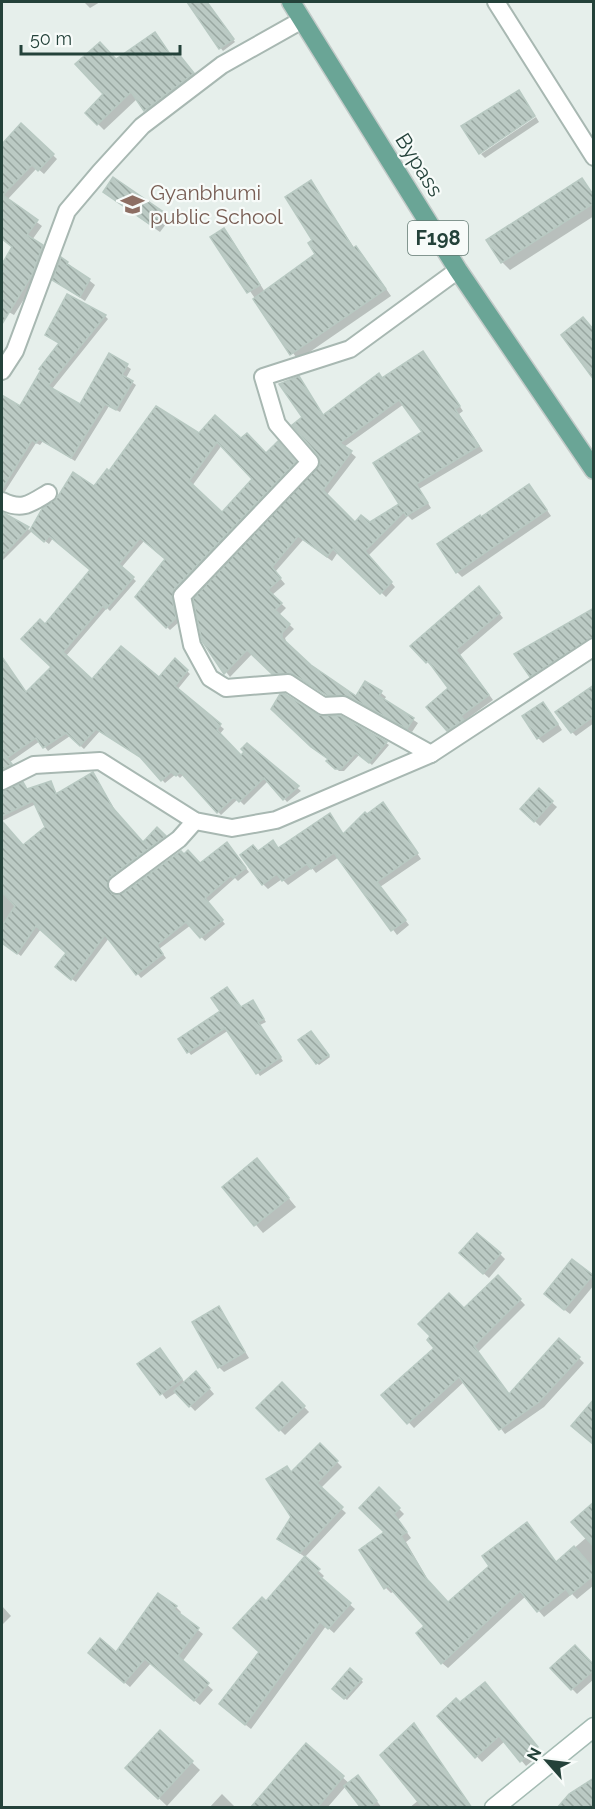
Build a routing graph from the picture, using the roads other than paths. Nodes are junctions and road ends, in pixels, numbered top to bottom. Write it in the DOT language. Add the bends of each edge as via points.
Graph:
graph roads {
  1 [pos="291,2"];
  2 [pos="496,2"];
  3 [pos="302,20"];
  4 [pos="594,157"];
  5 [pos="458,270"];
  6 [pos="2,371"];
  7 [pos="594,470"];
  8 [pos="48,493"];
  9 [pos="2,501"];
  10 [pos="594,648"];
  11 [pos="431,754"];
  12 [pos="2,781"];
  13 [pos="195,821"];
  14 [pos="117,885"];
  15 [pos="594,1727"];
  16 [pos="494,1808"];
  1 -- 3 [label="main road, Bypass / F198"];
  2 -- 4 [label="street"];
  3 -- 5 [label="main road, Bypass / F198"];
  3 -- 6 [label="street" via="222,64 142,126 100,172 67,211 15,351"];
  5 -- 7 [label="main road, Bypass / F198"];
  5 -- 11 [label="street" via="350,350 263,377 277,424 310,462 182,596 192,645 210,678 226,688 288,683 323,706 343,705"];
  8 -- 9 [label="street" via="24,508"];
  10 -- 11 [label="street"];
  11 -- 13 [label="street" via="276,820 232,828"];
  12 -- 13 [label="street" via="34,765 99,761"];
  13 -- 14 [label="street" via="178,839"];
  15 -- 16 [label="main road"];
}
